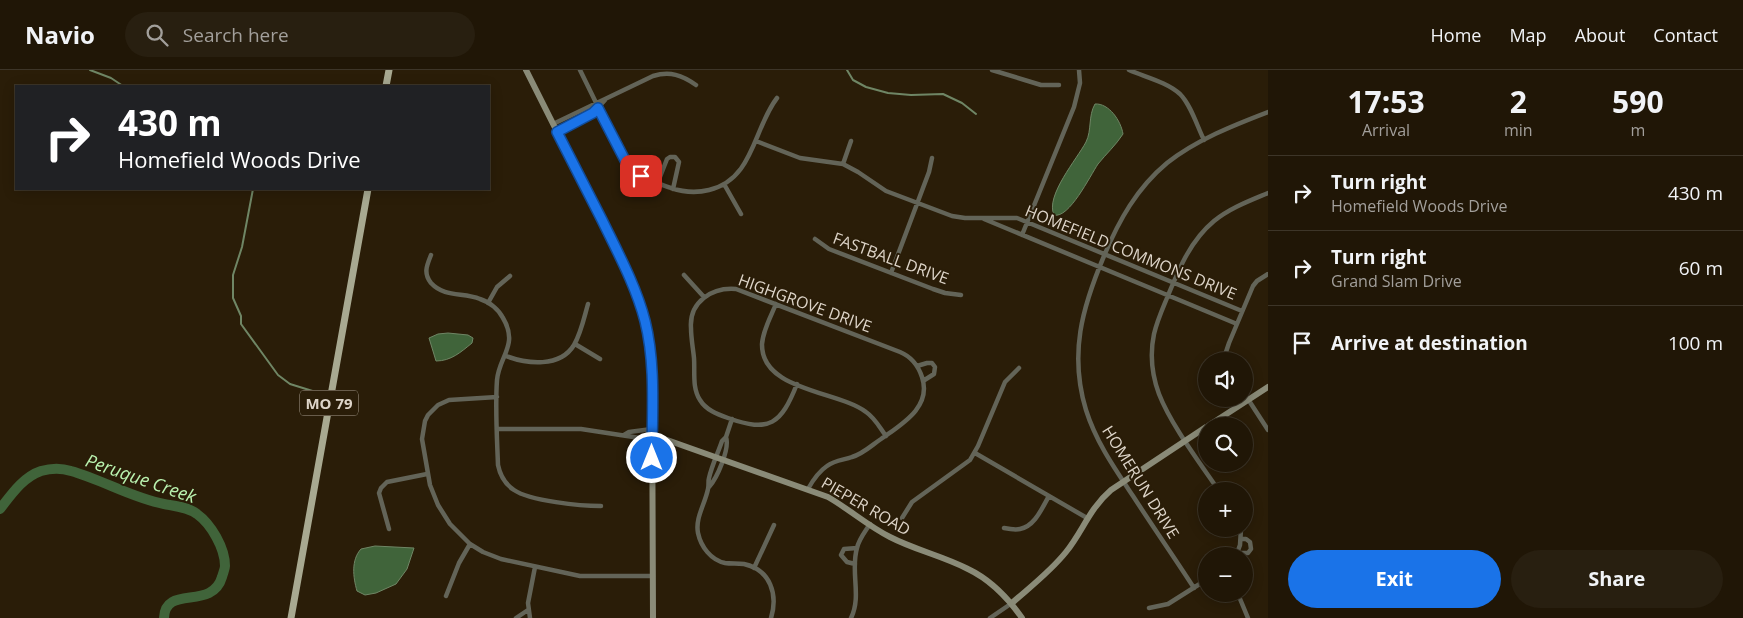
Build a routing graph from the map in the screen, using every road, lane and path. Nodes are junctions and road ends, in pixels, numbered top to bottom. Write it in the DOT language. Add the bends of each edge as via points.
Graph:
graph roads {
  1 [pos="389,70"];
  2 [pos="526,70"];
  3 [pos="580,70"];
  4 [pos="992,70"];
  5 [pos="1079,70"];
  6 [pos="1129,70"];
  7 [pos="386,85"];
  8 [pos="696,85"];
  9 [pos="1059,85"];
  10 [pos="777,98"];
  11 [pos="605,100"];
  12 [pos="595,102"];
  13 [pos="598,108"];
  14 [pos="1268,112"];
  15 [pos="553,124"];
  16 [pos="557,132"];
  17 [pos="1204,140"];
  18 [pos="756,141"];
  19 [pos="851,141"];
  20 [pos="932,158"];
  21 [pos="843,164"];
  22 [pos="658,182"];
  23 [pos="724,184"];
  24 [pos="673,189"];
  25 [pos="368,190"];
  26 [pos="1268,193"];
  27 [pos="918,203"];
  28 [pos="741,214"];
  29 [pos="980,217"];
  30 [pos="1027,221"];
  31 [pos="1022,235"];
  32 [pos="815,240"];
  33 [pos="1105,253"];
  34 [pos="431,254"];
  35 [pos="1099,267"];
  36 [pos="891,273"];
  37 [pos="1268,274"];
  38 [pos="684,275"];
  39 [pos="510,276"];
  40 [pos="1174,282"];
  41 [pos="961,295"];
  42 [pos="1168,296"];
  43 [pos="704,297"];
  44 [pos="488,303"];
  45 [pos="588,304"];
  46 [pos="776,304"];
  47 [pos="1242,310"];
  48 [pos="1237,324"];
  49 [pos="575,344"];
  50 [pos="1226,352"];
  51 [pos="506,356"];
  52 [pos="600,359"];
  53 [pos="917,366"];
  54 [pos="1019,368"];
  55 [pos="923,381"];
  56 [pos="797,384"];
  57 [pos="1268,387"];
  58 [pos="1253,397"];
  59 [pos="498,398"];
  60 [pos="1237,407"];
  61 [pos="1253,407"];
  62 [pos="1222,417"];
  63 [pos="732,419"];
  64 [pos="497,429"];
  65 [pos="1268,430"];
  66 [pos="1198,433"];
  67 [pos="653,434"];
  68 [pos="624,435"];
  69 [pos="886,436"];
  70 [pos="1186,441"];
  71 [pos="974,453"];
  72 [pos="720,458"];
  73 [pos="428,474"];
  74 [pos="1124,481"];
  75 [pos="1213,482"];
  76 [pos="808,489"];
  77 [pos="1049,496"];
  78 [pos="601,506"];
  79 [pos="902,518"];
  80 [pos="1087,518"];
  81 [pos="870,524"];
  82 [pos="774,525"];
  83 [pos="1004,528"];
  84 [pos="389,529"];
  85 [pos="1241,539"];
  86 [pos="470,544"];
  87 [pos="1239,547"];
  88 [pos="1251,547"];
  89 [pos="856,548"];
  90 [pos="855,564"];
  91 [pos="535,567"];
  92 [pos="754,568"];
  93 [pos="653,576"];
  94 [pos="1198,585"];
  95 [pos="1194,588"];
  96 [pos="446,596"];
  97 [pos="1241,602"];
  98 [pos="1012,603"];
  99 [pos="1149,608"];
  100 [pos="528,610"];
  101 [pos="291,618"];
  102 [pos="516,618"];
  103 [pos="530,618"];
  104 [pos="653,618"];
  105 [pos="771,618"];
  106 [pos="851,618"];
  107 [pos="990,618"];
  108 [pos="1022,618"];
  109 [pos="1248,618"];
  1 -- 7 [label="main road"];
  2 -- 15 [label="street"];
  3 -- 12 [label="street"];
  4 -- 9 [label="street" via="1041,85"];
  5 -- 30 [label="street" via="1077,101"];
  6 -- 17 [label="street" via="1179,93"];
  8 -- 11 [label="street" via="680,76 663,73"];
  10 -- 18 [label="street" via="766,114"];
  11 -- 12 [label="street"];
  11 -- 13 [label="street"];
  12 -- 13 [label="street"];
  12 -- 15 [label="street"];
  13 -- 16 [label="street"];
  13 -- 22 [label="street" via="628,166 641,176"];
  14 -- 17 [label="street, HOMERUN DRIVE"];
  15 -- 16 [label="street"];
  16 -- 67 [label="street" via="638,296 650,348"];
  17 -- 33 [label="street, HOMERUN DRIVE" via="1168,162 1144,186 1125,211"];
  18 -- 21 [label="street, HOMEFIELD COMMONS DRIVE" via="800,158"];
  18 -- 23 [label="street" via="742,169"];
  19 -- 21 [label="street"];
  20 -- 27 [label="street"];
  21 -- 27 [label="street, HOMEFIELD COMMONS DRIVE" via="886,192"];
  22 -- 24 [label="street"];
  22 -- 24 [label="street" via="667,159 676,157 679,166"];
  23 -- 24 [label="street" via="699,192"];
  23 -- 28 [label="street"];
  25 -- 101 [label="main road, MO 79"];
  26 -- 40 [label="street" via="1223,214 1201,233 1188,250"];
  27 -- 29 [label="street, HOMEFIELD COMMONS DRIVE" via="958,218"];
  27 -- 36 [label="street"];
  29 -- 30 [label="street, HOMEFIELD COMMONS DRIVE"];
  29 -- 31 [label="street, HOMEFIELD COMMONS DRIVE"];
  30 -- 31 [label="street"];
  30 -- 33 [label="street, HOMEFIELD COMMONS DRIVE"];
  31 -- 35 [label="street, HOMEFIELD COMMONS DRIVE"];
  32 -- 36 [label="street, FASTBALL DRIVE" via="829,249"];
  33 -- 35 [label="street, HOMERUN DRIVE"];
  33 -- 40 [label="street, HOMEFIELD COMMONS DRIVE"];
  34 -- 44 [label="street" via="426,276 435,287"];
  35 -- 42 [label="street, HOMEFIELD COMMONS DRIVE"];
  35 -- 74 [label="street, HOMERUN DRIVE" via="1082,320 1079,377 1092,426"];
  36 -- 41 [label="street, FASTBALL DRIVE" via="945,293"];
  37 -- 47 [label="street" via="1253,286"];
  38 -- 43 [label="street"];
  39 -- 44 [label="street" via="497,287"];
  40 -- 42 [label="street"];
  40 -- 47 [label="street, HOMEFIELD COMMONS DRIVE"];
  42 -- 48 [label="street, HOMEFIELD COMMONS DRIVE"];
  42 -- 70 [label="street" via="1154,335 1153,373 1169,415"];
  43 -- 46 [label="street, HIGHGROVE DRIVE" via="722,288 736,288"];
  43 -- 63 [label="street" via="695,308 690,327 696,391 701,402 711,411"];
  44 -- 51 [label="street" via="503,317 506,325 509,340"];
  45 -- 49 [label="street"];
  46 -- 53 [label="street, HIGHGROVE DRIVE" via="907,355"];
  46 -- 56 [label="street" via="762,346 768,364 776,374"];
  47 -- 48 [label="street"];
  48 -- 50 [label="street"];
  49 -- 51 [label="street" via="565,355 550,362 525,362"];
  49 -- 52 [label="street"];
  51 -- 59 [label="street" via="498,375"];
  53 -- 55 [label="street, HIGHGROVE DRIVE"];
  53 -- 55 [label="street, HIGHGROVE DRIVE" via="932,363 935,367 934,374"];
  54 -- 71 [label="street" via="1006,382"];
  55 -- 69 [label="street, HIGHGROVE DRIVE" via="923,395 917,410"];
  56 -- 63 [label="street" via="788,406 774,420 751,425"];
  56 -- 69 [label="street" via="861,408"];
  57 -- 58 [label="street"];
  59 -- 64 [label="street"];
  59 -- 73 [label="street" via="449,400 433,409 422,432"];
  60 -- 62 [label="street"];
  61 -- 65 [label="street"];
  63 -- 72 [label="street" via="722,442"];
  64 -- 68 [label="street" via="572,428"];
  64 -- 78 [label="street" via="499,470 514,490 530,497 581,506"];
  66 -- 70 [label="street"];
  67 -- 68 [label="street"];
  67 -- 68 [label="street" via="629,432"];
  67 -- 72 [label="street, PIEPER ROAD"];
  67 -- 93 [label="street"];
  69 -- 76 [label="street, HIGHGROVE DRIVE" via="858,455 829,464 817,474"];
  70 -- 74 [label="street"];
  70 -- 75 [label="street"];
  71 -- 77 [label="street"];
  71 -- 79 [label="street" via="970,460 912,502"];
  72 -- 76 [label="street, PIEPER ROAD"];
  72 -- 92 [label="street" via="708,479 709,487 698,519 701,542 719,561"];
  73 -- 84 [label="street" via="387,482 381,488"];
  73 -- 86 [label="street" via="440,509"];
  74 -- 80 [label="street" via="1103,496"];
  74 -- 95 [label="street, HOMERUN DRIVE"];
  76 -- 81 [label="street, PIEPER ROAD" via="848,508"];
  77 -- 80 [label="street"];
  77 -- 83 [label="street" via="1027,526 1020,530"];
  80 -- 98 [label="street" via="1057,563"];
  81 -- 89 [label="street"];
  81 -- 98 [label="street, PIEPER ROAD" via="906,545 969,569"];
  82 -- 92 [label="street"];
  85 -- 87 [label="street"];
  85 -- 88 [label="street" via="1250,542"];
  86 -- 91 [label="street" via="501,559"];
  86 -- 96 [label="street"];
  89 -- 90 [label="street"];
  89 -- 90 [label="street" via="844,549 841,555 847,562"];
  90 -- 106 [label="street" via="856,602"];
  91 -- 93 [label="street" via="585,576"];
  91 -- 100 [label="street"];
  92 -- 105 [label="street" via="768,580 773,591"];
  93 -- 104 [label="street"];
  94 -- 95 [label="street"];
  95 -- 99 [label="street" via="1168,604"];
  97 -- 109 [label="street"];
  98 -- 107 [label="street"];
  98 -- 108 [label="street, PIEPER ROAD"];
  100 -- 102 [label="street"];
  100 -- 103 [label="street"];
}
